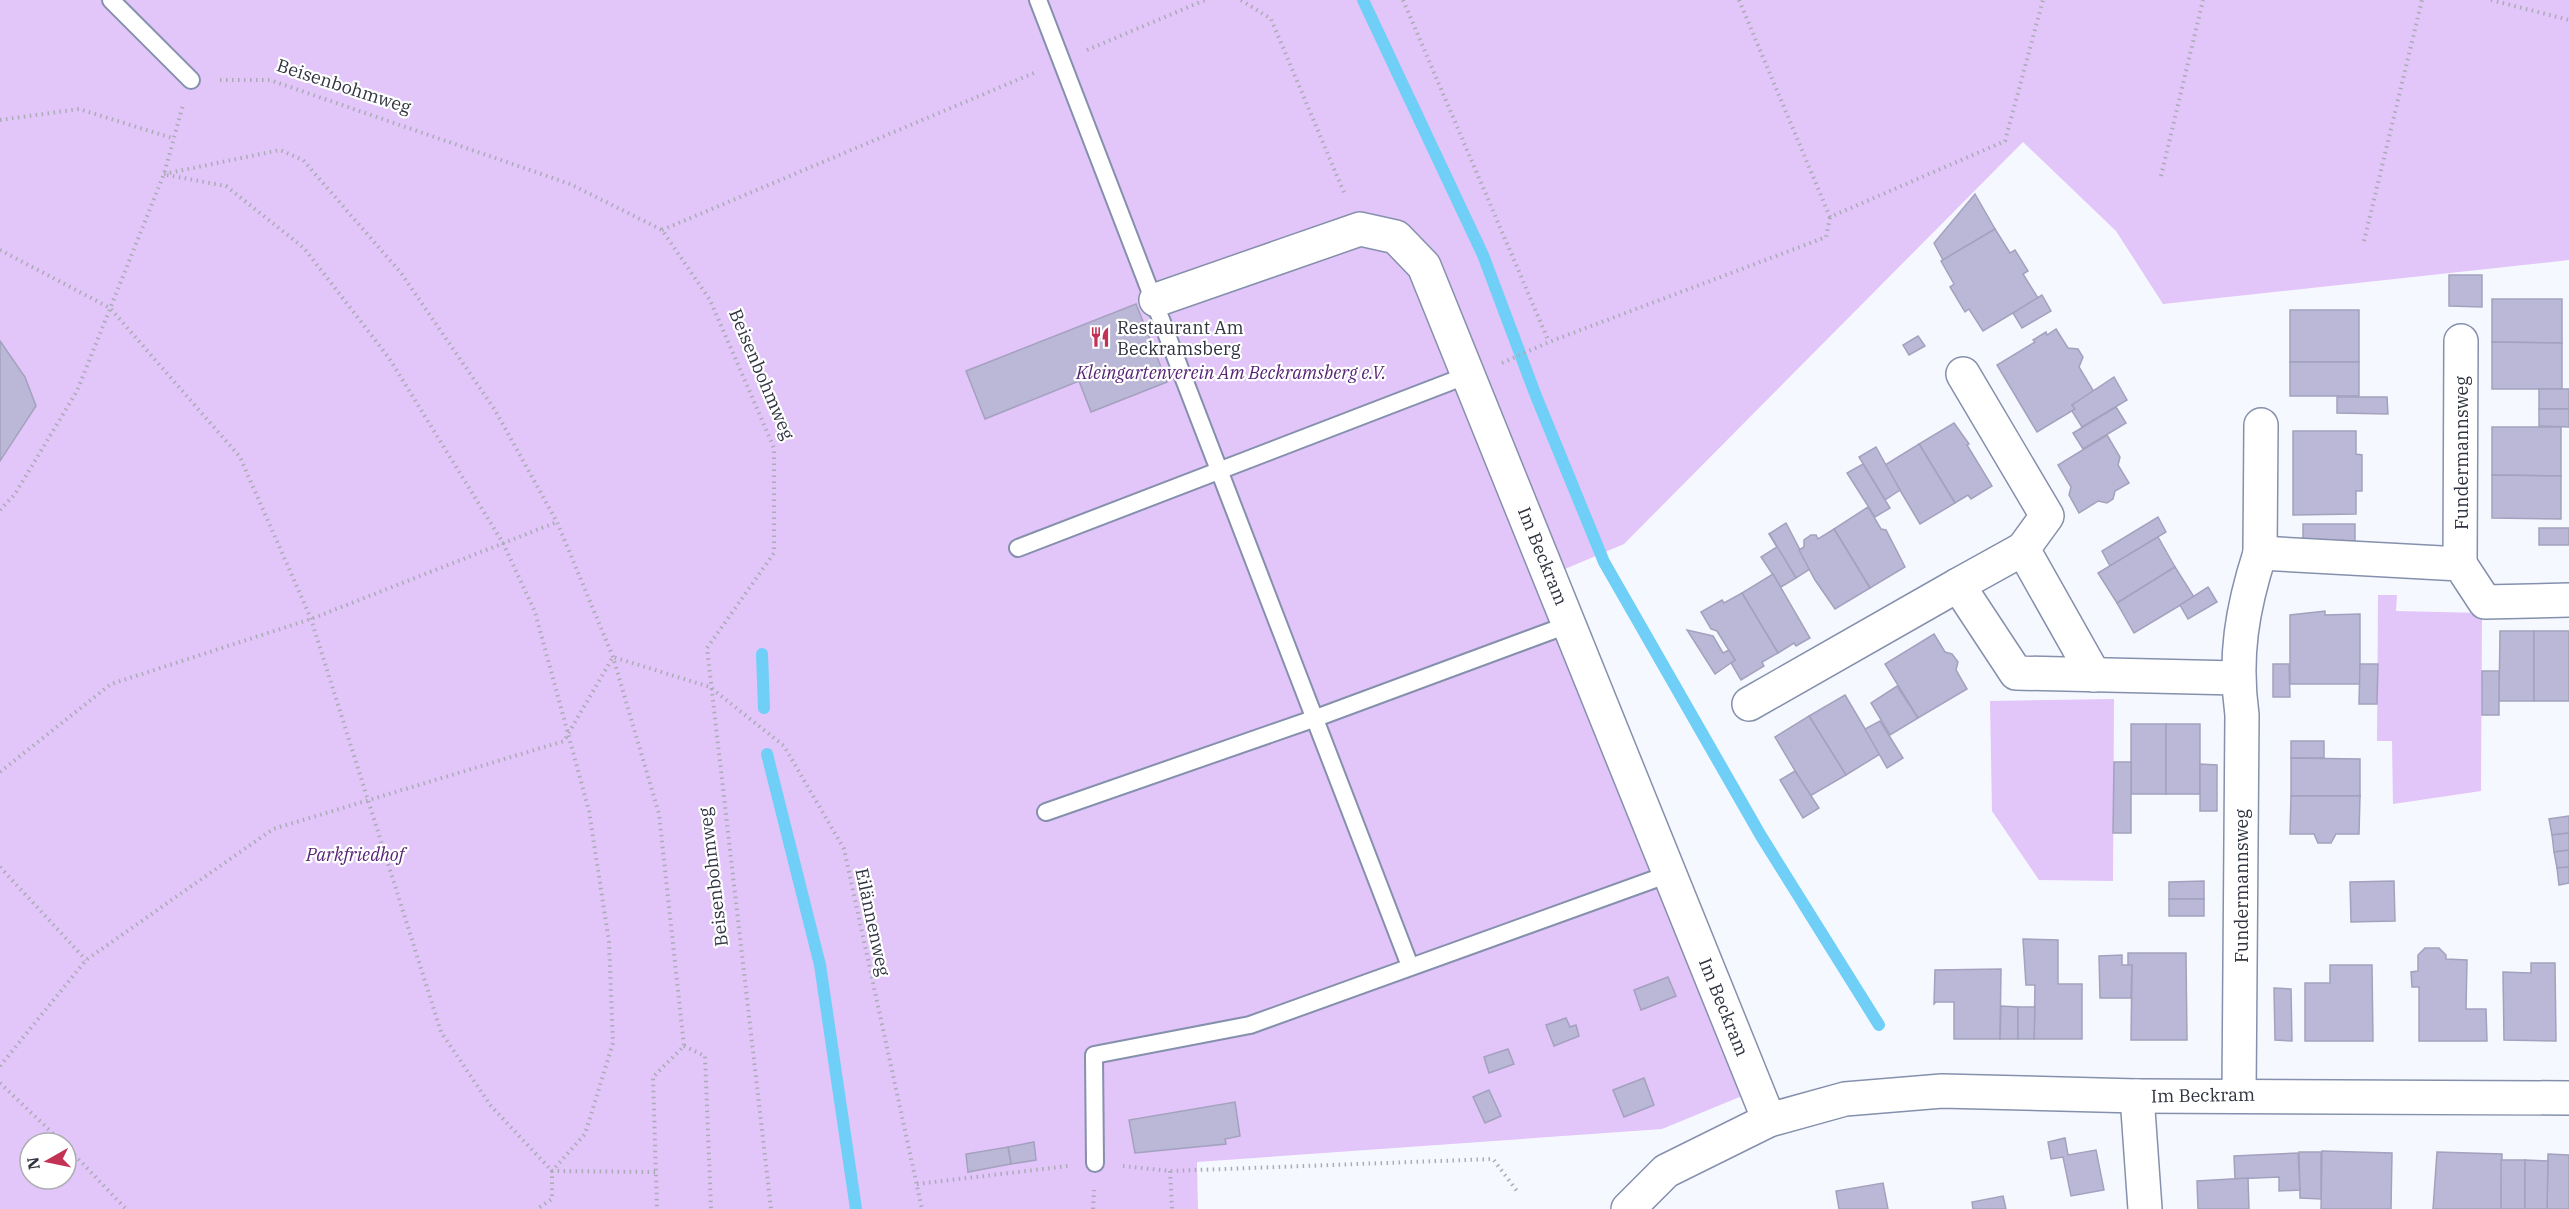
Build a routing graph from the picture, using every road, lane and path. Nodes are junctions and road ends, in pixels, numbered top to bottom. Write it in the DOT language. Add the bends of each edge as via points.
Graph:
graph roads {
  1 [pos="111,0"];
  2 [pos="1038,0"];
  3 [pos="1205,0"];
  4 [pos="1241,0"];
  5 [pos="1403,0"];
  6 [pos="1739,0"];
  7 [pos="2043,0"];
  8 [pos="2203,0"];
  9 [pos="2422,0"];
  10 [pos="2491,0"];
  11 [pos="2569,20"];
  12 [pos="1063,61"];
  13 [pos="190,80"];
  14 [pos="0,120"];
  15 [pos="172,138"];
  16 [pos="164,174"];
  17 [pos="2161,176"];
  18 [pos="1830,217"];
  19 [pos="1360,229"];
  20 [pos="662,230"];
  21 [pos="2364,241"];
  22 [pos="0,250"];
  23 [pos="1156,300"];
  24 [pos="110,308"];
  25 [pos="2462,341"];
  26 [pos="1549,342"];
  27 [pos="1503,363"];
  28 [pos="1963,374"];
  29 [pos="1468,375"];
  30 [pos="2261,425"];
  31 [pos="1220,470"];
  32 [pos="0,510"];
  33 [pos="557,522"];
  34 [pos="503,543"];
  35 [pos="1018,548"];
  36 [pos="2023,549"];
  37 [pos="2260,553"];
  38 [pos="2460,564"];
  39 [pos="1958,585"];
  40 [pos="2569,600"];
  41 [pos="311,619"];
  42 [pos="1570,624"];
  43 [pos="613,657"];
  44 [pos="2094,675"];
  45 [pos="2237,678"];
  46 [pos="710,687"];
  47 [pos="1749,704"];
  48 [pos="1316,718"];
  49 [pos="569,732"];
  50 [pos="0,772"];
  51 [pos="368,802"];
  52 [pos="1046,812"];
  53 [pos="0,867"];
  54 [pos="1670,874"];
  55 [pos="86,960"];
  56 [pos="1410,966"];
  57 [pos="684,1046"];
  58 [pos="0,1066"];
  59 [pos="0,1083"];
  60 [pos="2240,1094"];
  61 [pos="2137,1096"];
  62 [pos="2569,1098"];
  63 [pos="1769,1120"];
  64 [pos="51,1131"];
  65 [pos="78,1158"];
  66 [pos="1095,1162"];
  67 [pos="552,1171"];
  68 [pos="1170,1171"];
  69 [pos="656,1172"];
  70 [pos="917,1184"];
  71 [pos="1517,1191"];
  72 [pos="126,1209"];
  73 [pos="537,1209"];
  74 [pos="657,1209"];
  75 [pos="711,1209"];
  76 [pos="771,1209"];
  77 [pos="922,1209"];
  78 [pos="1172,1209"];
  79 [pos="1628,1209"];
  80 [pos="2145,1209"];
  1 -- 13 [label="lane"];
  2 -- 12 [label="lane"];
  3 -- 12 [label="path"];
  4 -- 19 [label="path" via="1271,19"];
  5 -- 26 [label="path"];
  6 -- 18 [label="path"];
  7 -- 18 [label="path" via="2005,141"];
  8 -- 17 [label="path"];
  9 -- 21 [label="path"];
  10 -- 11 [label="path"];
  12 -- 20 [label="path"];
  12 -- 23 [label="lane"];
  13 -- 15 [label="path"];
  13 -- 20 [label="path, Beisenbohmweg" via="270,80 570,184"];
  14 -- 15 [label="path" via="79,108"];
  15 -- 16 [label="path"];
  16 -- 24 [label="path"];
  16 -- 33 [label="path" via="280,150 303,160 401,273 495,410"];
  16 -- 34 [label="path" via="226,186 304,248 389,358"];
  18 -- 26 [label="path" via="1826,237"];
  19 -- 23 [label="street"];
  19 -- 29 [label="street, Im Beckram" via="1396,237 1424,266"];
  20 -- 46 [label="path, Beisenbohmweg" via="710,300 774,448 774,553 707,648"];
  22 -- 24 [label="path"];
  23 -- 31 [label="lane"];
  24 -- 32 [label="path" via="77,391 15,494"];
  24 -- 41 [label="path" via="240,457"];
  25 -- 38 [label="street, Fundermannsweg"];
  26 -- 27 [label="path"];
  28 -- 36 [label="street" via="2047,516"];
  29 -- 31 [label="lane"];
  29 -- 42 [label="street, Im Beckram"];
  30 -- 37 [label="street, Fundermannsweg"];
  31 -- 35 [label="lane"];
  31 -- 48 [label="lane"];
  33 -- 34 [label="path"];
  33 -- 43 [label="path"];
  34 -- 41 [label="path"];
  34 -- 49 [label="path" via="535,612"];
  36 -- 39 [label="street"];
  36 -- 44 [label="street"];
  37 -- 38 [label="street"];
  37 -- 45 [label="street, Fundermannsweg" via="2245,599"];
  38 -- 40 [label="street" via="2485,602"];
  39 -- 44 [label="street" via="2016,673"];
  39 -- 47 [label="street"];
  41 -- 50 [label="path" via="111,684"];
  41 -- 51 [label="path"];
  42 -- 48 [label="lane"];
  42 -- 54 [label="street, Im Beckram"];
  43 -- 46 [label="path"];
  43 -- 49 [label="path"];
  43 -- 57 [label="path" via="658,813"];
  44 -- 45 [label="street"];
  45 -- 60 [label="street, Fundermannsweg" via="2242,715"];
  46 -- 70 [label="path, Eilännenweg" via="784,746 844,849"];
  46 -- 76 [label="path, Beisenbohmweg"];
  48 -- 52 [label="lane"];
  48 -- 56 [label="lane"];
  49 -- 51 [label="path" via="564,741"];
  49 -- 67 [label="path" via="589,812 609,942 613,1044 585,1134"];
  51 -- 55 [label="path" via="273,829"];
  51 -- 67 [label="path" via="441,1032 491,1106"];
  53 -- 55 [label="path"];
  54 -- 56 [label="lane"];
  54 -- 63 [label="street, Im Beckram"];
  55 -- 58 [label="path"];
  56 -- 66 [label="lane" via="1250,1025 1094,1055"];
  57 -- 69 [label="path" via="653,1077"];
  57 -- 75 [label="path" via="705,1056"];
  59 -- 64 [label="path"];
  60 -- 61 [label="street, Im Beckram"];
  60 -- 62 [label="street, Im Beckram"];
  61 -- 63 [label="street, Im Beckram" via="1942,1092 1845,1100"];
  61 -- 80 [label="street"];
  63 -- 79 [label="street, Im Beckram" via="1666,1171"];
  65 -- 72 [label="path"];
  66 -- 68 [label="path"];
  66 -- 70 [label="path"];
  67 -- 69 [label="path"];
  67 -- 73 [label="path" via="552,1199"];
  68 -- 71 [label="path" via="1493,1159"];
  68 -- 78 [label="path"];
  69 -- 74 [label="path"];
  70 -- 77 [label="path, Eilännenweg"];
}
